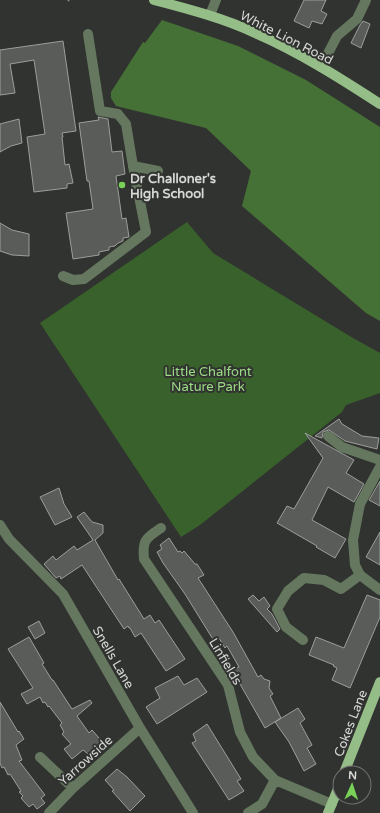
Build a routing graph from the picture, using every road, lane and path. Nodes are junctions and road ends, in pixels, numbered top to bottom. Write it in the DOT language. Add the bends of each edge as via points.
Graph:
graph roads {
  1 [pos="154,0"];
  2 [pos="216,0"];
  3 [pos="366,0"];
  4 [pos="210,15"];
  5 [pos="88,34"];
  6 [pos="321,67"];
  7 [pos="380,104"];
  8 [pos="133,166"];
  9 [pos="158,171"];
  10 [pos="63,276"];
  11 [pos="328,436"];
  12 [pos="380,460"];
  13 [pos="380,467"];
  14 [pos="0,525"];
  15 [pos="161,528"];
  16 [pos="360,575"];
  17 [pos="380,590"];
  18 [pos="303,640"];
  19 [pos="380,682"];
  20 [pos="140,728"];
  21 [pos="40,757"];
  22 [pos="347,765"];
  23 [pos="276,780"];
  24 [pos="73,788"];
  25 [pos="330,808"];
  26 [pos="49,813"];
  27 [pos="194,813"];
  28 [pos="248,813"];
  1 -- 4 [label="main road, White Lion Road"];
  2 -- 4 [label="street"];
  3 -- 6 [label="street" via="357,19 337,36"];
  4 -- 6 [label="main road, White Lion Road" via="256,33"];
  5 -- 8 [label="street" via="100,110 118,114 126,124"];
  6 -- 7 [label="main road, White Lion Road"];
  8 -- 9 [label="street"];
  8 -- 10 [label="street" via="146,232 84,279 73,280"];
  11 -- 12 [label="street" via="342,447"];
  13 -- 16 [label="street" via="360,504 353,540 355,565"];
  14 -- 20 [label="street, Snells Lane" via="9,539 63,594"];
  15 -- 23 [label="street, Linfields" via="147,537 143,546 144,559 228,685 240,732 253,757"];
  16 -- 17 [label="street"];
  16 -- 18 [label="street" via="341,589 324,580 304,578 288,591 277,609 286,627"];
  19 -- 22 [label="main road, Cokes Lane"];
  20 -- 24 [label="street, Yarrowside"];
  20 -- 27 [label="street, Snells Lane"];
  21 -- 24 [label="street"];
  23 -- 25 [label="street, Linfields"];
  23 -- 28 [label="street" via="262,804"];
  24 -- 26 [label="street, Yarrowside"];
}
